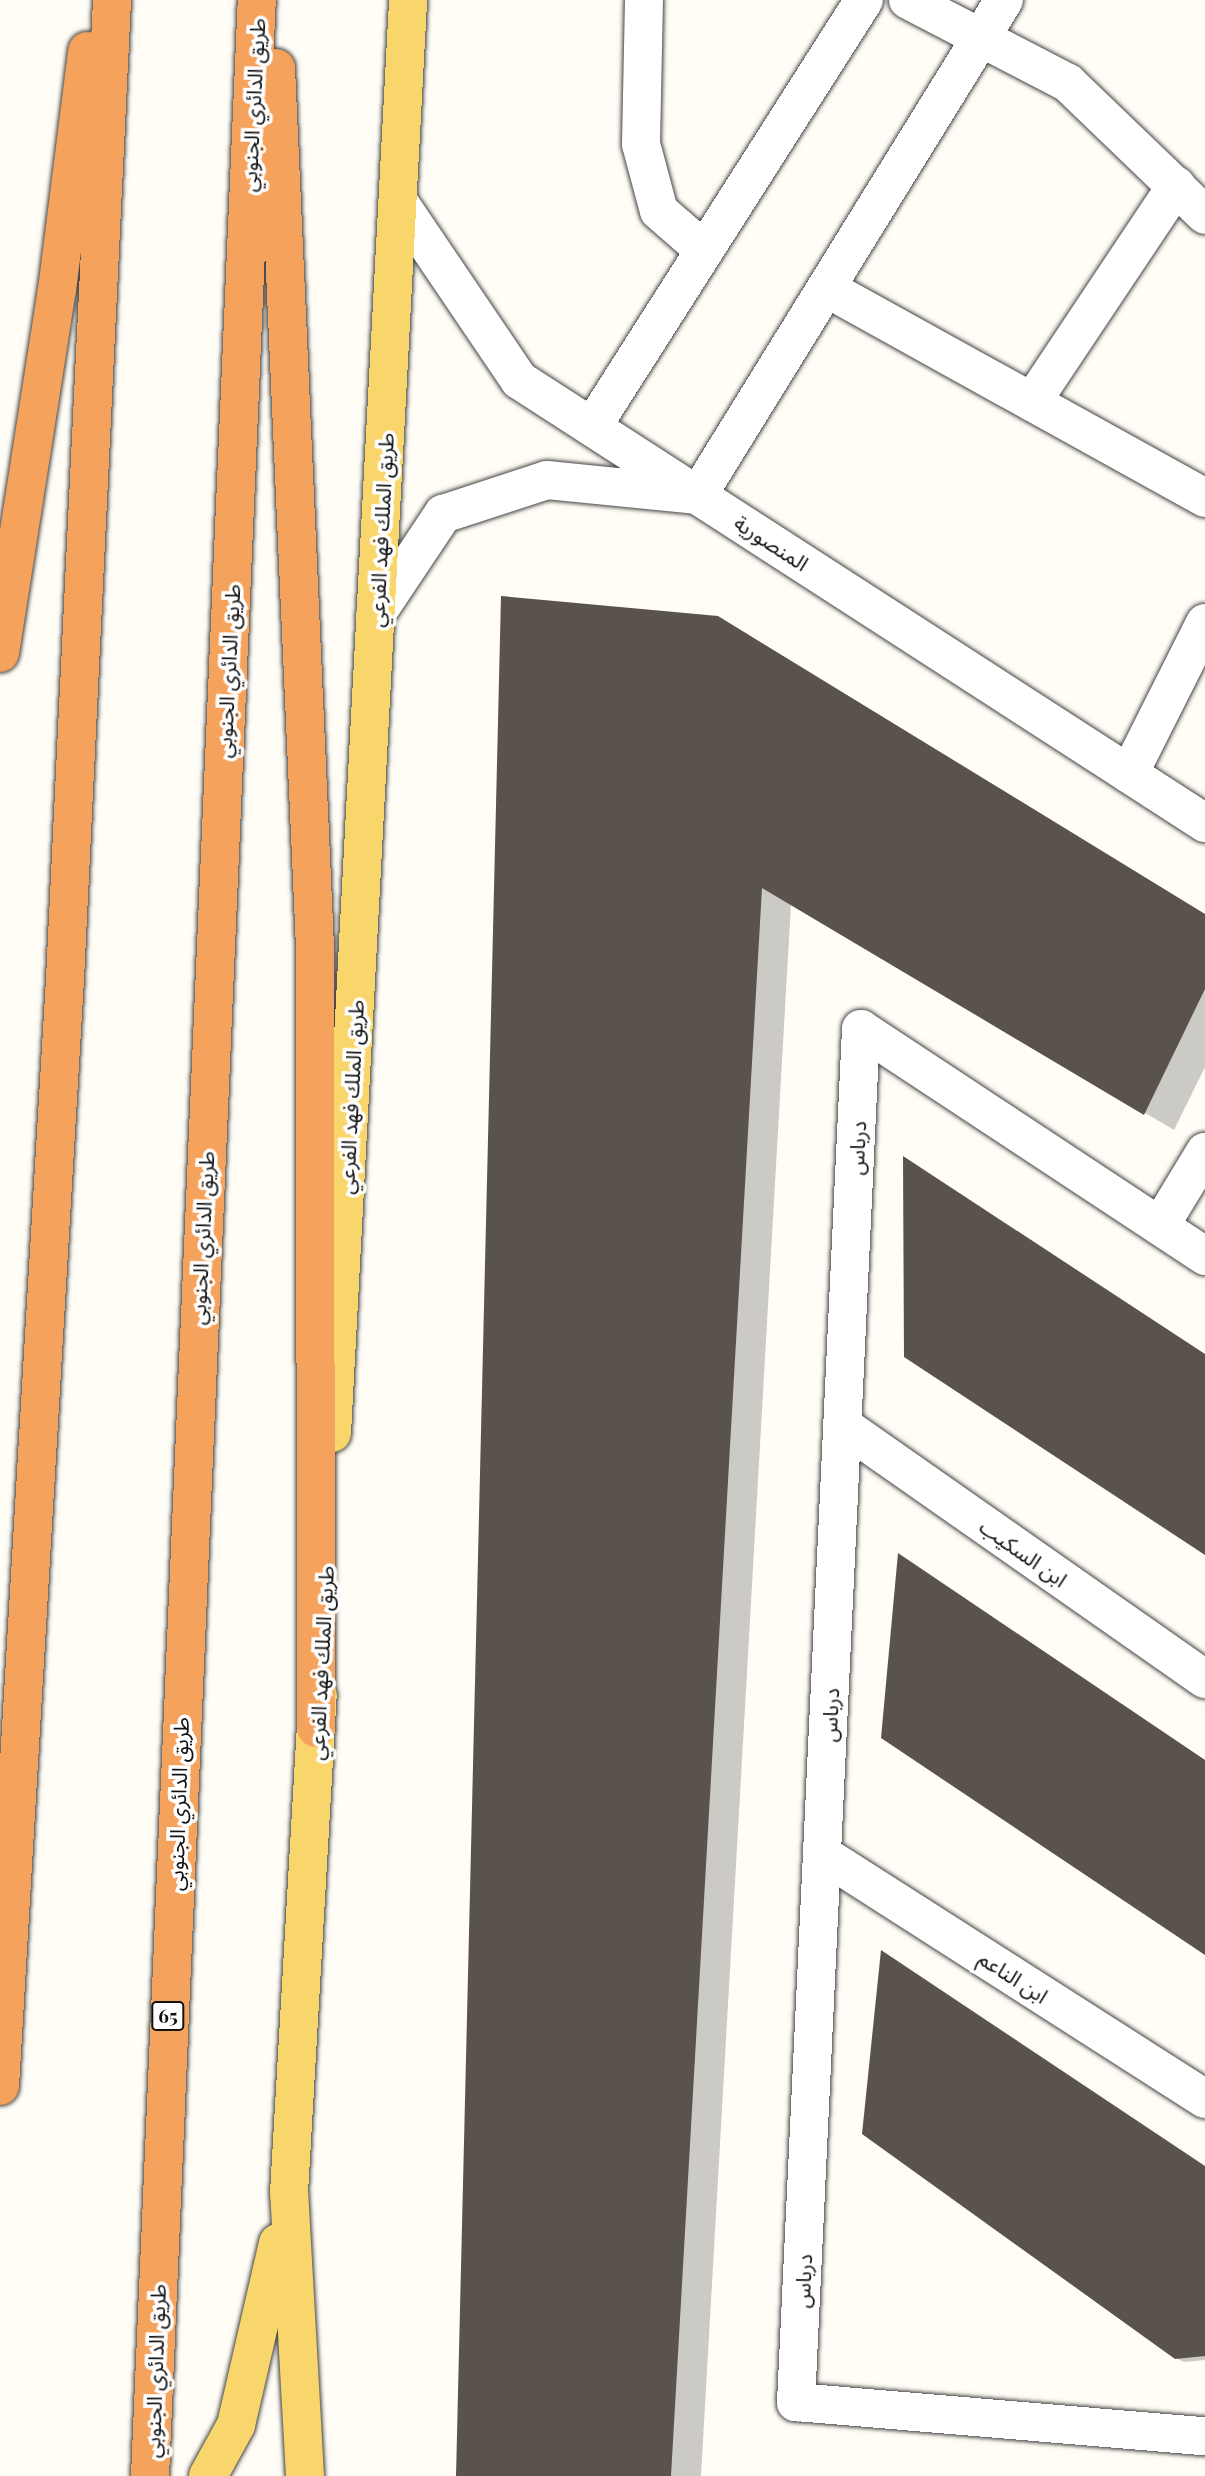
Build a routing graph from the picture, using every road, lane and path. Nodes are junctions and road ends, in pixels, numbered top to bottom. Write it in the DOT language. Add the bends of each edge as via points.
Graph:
graph roads {
  1 [pos="93,0"];
  2 [pos="112,0"];
  3 [pos="257,0"];
  4 [pos="272,0"];
  5 [pos="408,0"];
  6 [pos="644,0"];
  7 [pos="864,0"];
  8 [pos="908,0"];
  9 [pos="1004,0"];
  10 [pos="985,40"];
  11 [pos="1176,187"];
  12 [pos="398,201"];
  13 [pos="1205,215"];
  14 [pos="704,250"];
  15 [pos="828,289"];
  16 [pos="1032,402"];
  17 [pos="592,427"];
  18 [pos="698,495"];
  19 [pos="1205,498"];
  20 [pos="375,616"];
  21 [pos="1205,623"];
  22 [pos="0,653"];
  23 [pos="1129,774"];
  24 [pos="1205,823"];
  25 [pos="1205,1152"];
  26 [pos="1160,1226"];
  27 [pos="1205,1256"];
  28 [pos="842,1425"];
  29 [pos="1205,1679"];
  30 [pos="316,1728"];
  31 [pos="822,1854"];
  32 [pos="0,2086"];
  33 [pos="1205,2099"];
  34 [pos="289,2193"];
  35 [pos="298,2357"];
  36 [pos="1205,2436"];
  37 [pos="150,2476"];
  38 [pos="208,2476"];
  39 [pos="282,2476"];
  40 [pos="305,2476"];
  1 -- 22 [label="highway" via="57,290"];
  2 -- 32 [label="highway" via="65,979 28,1539"];
  3 -- 37 [label="highway, طريق الدائري الجنوبي / 65"];
  4 -- 30 [label="highway" via="315,946"];
  5 -- 12 [label="main road, طريق الملك فهد الفرعي"];
  6 -- 14 [label="street" via="641,144 659,211"];
  7 -- 14 [label="street"];
  8 -- 10 [label="street"];
  9 -- 10 [label="street"];
  10 -- 11 [label="street" via="1068,83"];
  10 -- 15 [label="street"];
  11 -- 13 [label="street"];
  11 -- 16 [label="street"];
  12 -- 17 [label="street, المنصورية" via="519,380"];
  12 -- 20 [label="main road, طريق الملك فهد الفرعي"];
  14 -- 17 [label="street"];
  15 -- 16 [label="street"];
  15 -- 18 [label="street"];
  16 -- 19 [label="street"];
  17 -- 18 [label="street, المنصورية"];
  18 -- 20 [label="street" via="547,480 443,514"];
  18 -- 23 [label="street, المنصورية"];
  20 -- 30 [label="main road, طريق الملك فهد الفرعي"];
  21 -- 23 [label="street"];
  23 -- 24 [label="street, المنصورية"];
  25 -- 26 [label="street"];
  26 -- 27 [label="street, درباس"];
  26 -- 28 [label="street, درباس" via="861,1029"];
  28 -- 29 [label="street, ابن السكيب"];
  28 -- 31 [label="street, درباس"];
  30 -- 34 [label="main road, طريق الملك فهد الفرعي"];
  31 -- 33 [label="street, ابن الناعم"];
  31 -- 36 [label="street, درباس" via="796,2402"];
  34 -- 35 [label="main road"];
  34 -- 38 [label="main road" via="236,2425"];
  35 -- 39 [label="main road"];
  35 -- 40 [label="main road"];
}
